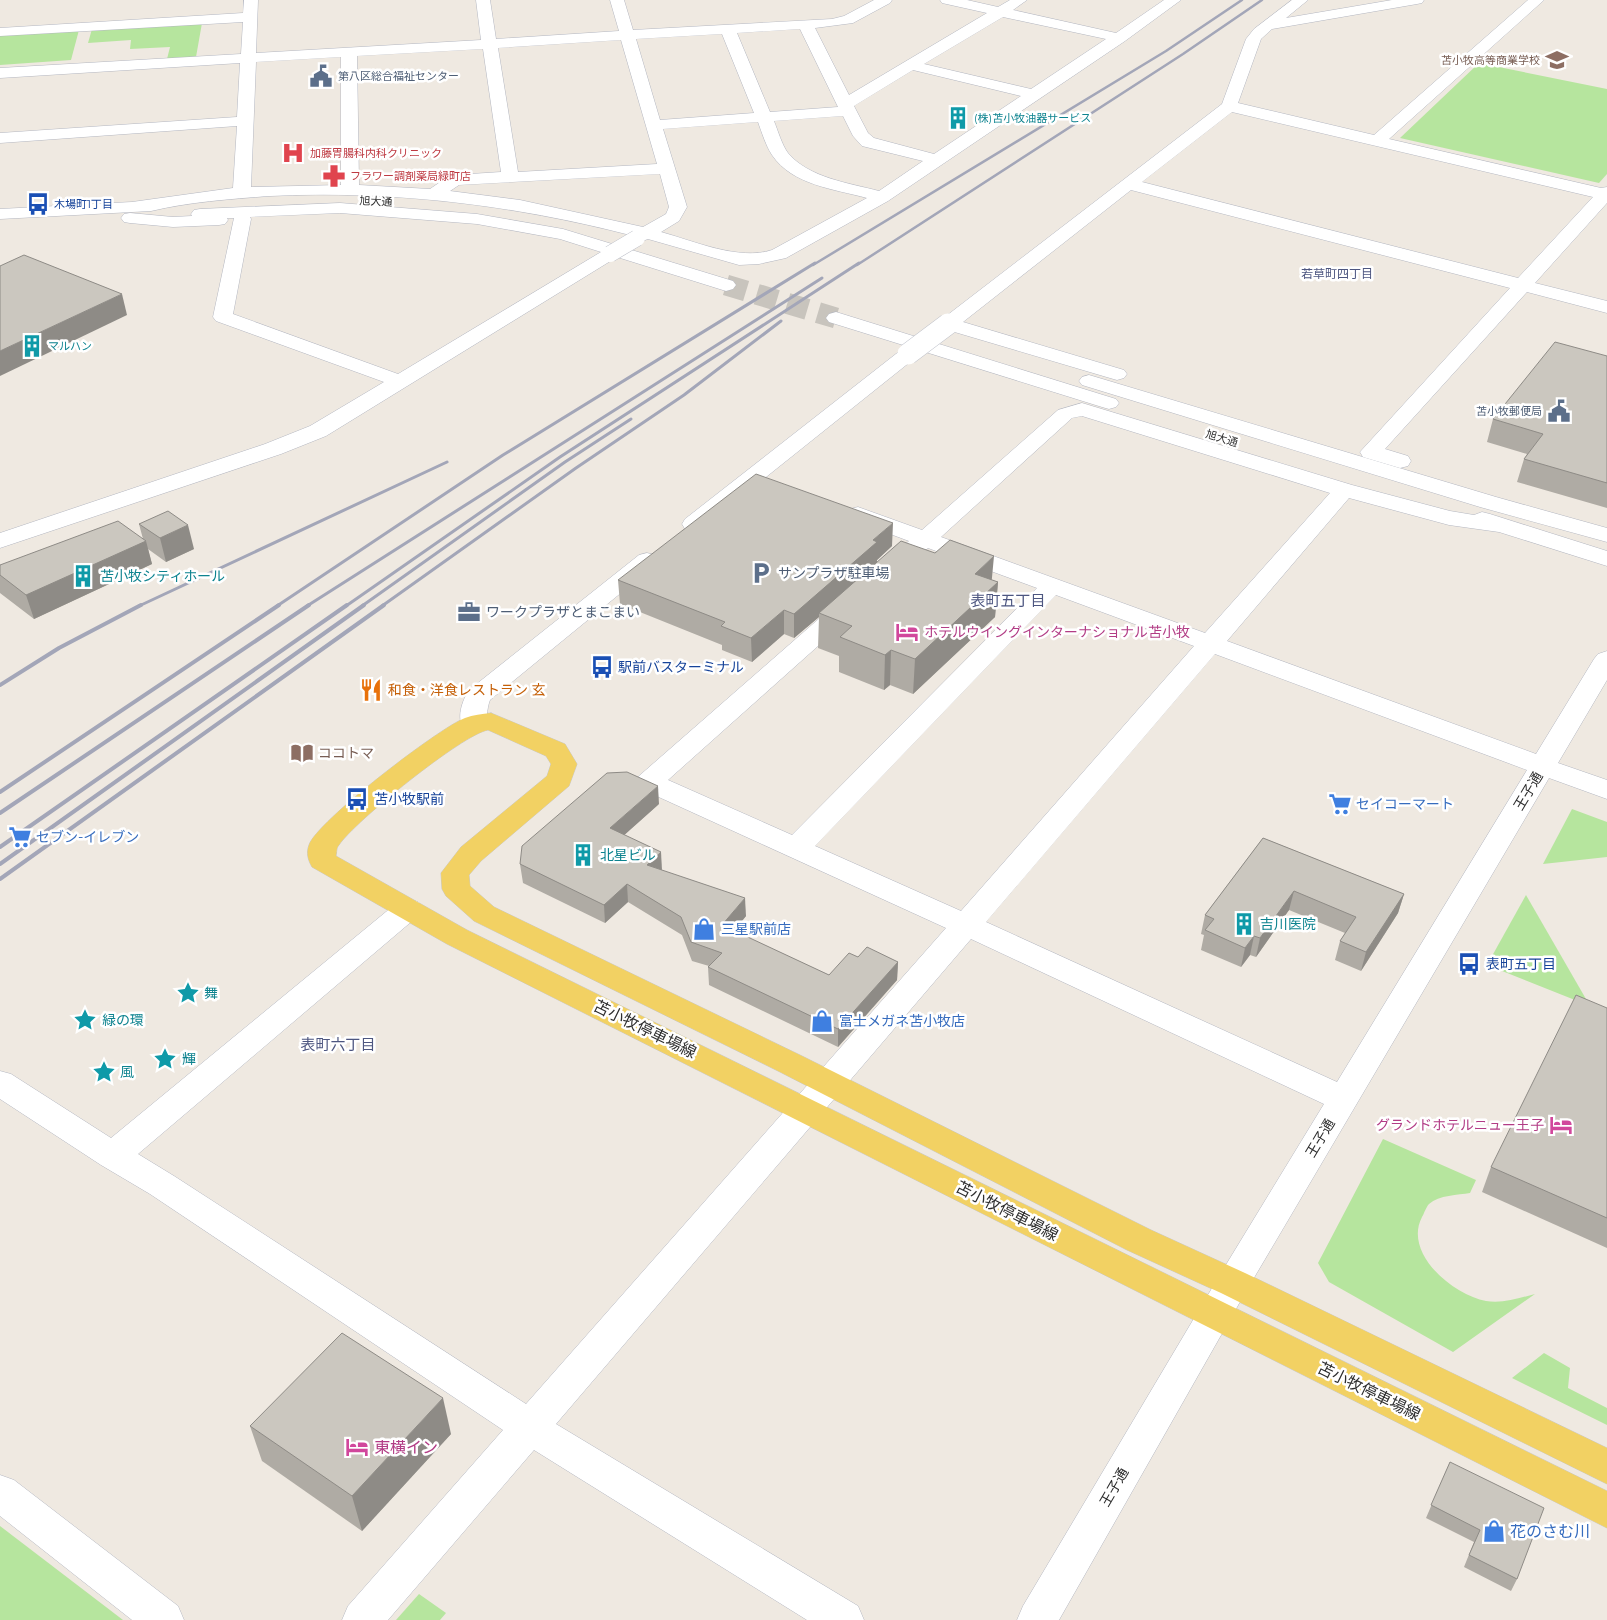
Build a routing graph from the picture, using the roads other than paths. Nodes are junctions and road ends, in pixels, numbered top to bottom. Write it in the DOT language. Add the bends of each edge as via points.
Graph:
graph roads {
  1 [pos="251,0"];
  2 [pos="483,0"];
  3 [pos="617,0"];
  4 [pos="885,0"];
  5 [pos="947,0"];
  6 [pos="1020,0"];
  7 [pos="1174,0"];
  8 [pos="1301,0"];
  9 [pos="1417,0"];
  10 [pos="1537,0"];
  11 [pos="1000,12"];
  12 [pos="250,17"];
  13 [pos="806,26"];
  14 [pos="1266,26"];
  15 [pos="86,27"];
  16 [pos="728,30"];
  17 [pos="0,32"];
  18 [pos="628,36"];
  19 [pos="1120,38"];
  20 [pos="489,44"];
  21 [pos="349,52"];
  22 [pos="248,58"];
  23 [pos="910,65"];
  24 [pos="74,68"];
  25 [pos="0,73"];
  26 [pos="1035,95"];
  27 [pos="1229,106"];
  28 [pos="846,107"];
  29 [pos="764,117"];
  30 [pos="245,121"];
  31 [pos="654,125"];
  32 [pos="0,138"];
  33 [pos="1377,141"];
  34 [pos="938,160"];
  35 [pos="666,168"];
  36 [pos="510,177"];
  37 [pos="1128,184"];
  38 [pos="350,190"];
  39 [pos="242,192"];
  40 [pos="434,194"];
  41 [pos="1606,194"];
  42 [pos="882,197"];
  43 [pos="131,213"];
  44 [pos="0,214"];
  45 [pos="242,219"];
  46 [pos="0,226"];
  47 [pos="641,235"];
  48 [pos="607,256"];
  49 [pos="744,276"];
  50 [pos="726,285"];
  51 [pos="1523,285"];
  52 [pos="1607,307"];
  53 [pos="948,324"];
  54 [pos="400,381"];
  55 [pos="1371,452"];
  56 [pos="1344,490"];
  57 [pos="1488,502"];
  58 [pos="838,507"];
  59 [pos="1499,525"];
  60 [pos="1607,535"];
  61 [pos="925,539"];
  62 [pos="0,541"];
  63 [pos="1607,559"];
  64 [pos="1052,586"];
  65 [pos="1209,645"];
  66 [pos="1607,660"];
  67 [pos="473,724"];
  68 [pos="1543,766"];
  69 [pos="1607,790"];
  70 [pos="795,848"];
  71 [pos="408,909"];
  72 [pos="966,925"];
  73 [pos="0,1083"];
  74 [pos="827,1083"];
  75 [pos="1344,1099"];
  76 [pos="804,1110"];
  77 [pos="113,1156"];
  78 [pos="1233,1283"];
  79 [pos="1214,1314"];
  80 [pos="529,1427"];
  81 [pos="1607,1467"];
  82 [pos="0,1494"];
  83 [pos="1607,1510"];
  84 [pos="164,1620"];
  85 [pos="362,1620"];
  86 [pos="844,1620"];
  87 [pos="1038,1620"];
  1 -- 12 [label="street"];
  2 -- 20 [label="street"];
  3 -- 18 [label="street"];
  4 -- 13 [label="street" via="841,22"];
  5 -- 11 [label="street"];
  6 -- 11 [label="street"];
  7 -- 19 [label="street"];
  8 -- 14 [label="street"];
  9 -- 14 [label="street"];
  10 -- 33 [label="street"];
  11 -- 19 [label="street"];
  11 -- 23 [label="street"];
  12 -- 15 [label="street"];
  12 -- 22 [label="street"];
  13 -- 16 [label="street"];
  13 -- 28 [label="street"];
  14 -- 27 [label="street" via="1254,39"];
  15 -- 17 [label="street"];
  15 -- 24 [label="street"];
  16 -- 18 [label="street"];
  16 -- 29 [label="street"];
  18 -- 20 [label="street"];
  18 -- 31 [label="street"];
  19 -- 26 [label="street"];
  20 -- 21 [label="street"];
  20 -- 36 [label="street"];
  21 -- 22 [label="street"];
  21 -- 38 [label="street"];
  22 -- 24 [label="street"];
  22 -- 30 [label="street"];
  23 -- 26 [label="street"];
  23 -- 28 [label="street"];
  24 -- 25 [label="street"];
  26 -- 34 [label="street"];
  27 -- 33 [label="street"];
  27 -- 37 [label="street"];
  28 -- 29 [label="street"];
  28 -- 34 [label="street" via="861,136 868,142"];
  29 -- 31 [label="street"];
  29 -- 42 [label="street" via="779,154 793,168 816,179"];
  30 -- 32 [label="street"];
  30 -- 39 [label="street"];
  31 -- 35 [label="street"];
  33 -- 41 [label="street"];
  34 -- 42 [label="street"];
  35 -- 36 [label="street"];
  35 -- 47 [label="street" via="678,206 672,217"];
  36 -- 40 [label="street" via="455,180"];
  37 -- 51 [label="street"];
  37 -- 53 [label="street"];
  38 -- 39 [label="street"];
  38 -- 40 [label="street"];
  39 -- 43 [label="street" via="177,199"];
  40 -- 47 [label="street" via="556,212"];
  41 -- 51 [label="street"];
  42 -- 47 [label="street" via="779,254 752,260"];
  43 -- 44 [label="street, 旭大通"];
  43 -- 45 [label="street" via="173,222"];
  43 -- 46 [label="street, 旭大通"];
  43 -- 49 [label="street, 旭大通" via="250,201 348,199 468,208 554,222"];
  43 -- 50 [label="street, 旭大通" via="340,208 477,219 564,234"];
  45 -- 48 [label="street" via="330,217 466,226"];
  45 -- 54 [label="street" via="223,317"];
  47 -- 48 [label="street, bridge"];
  48 -- 54 [label="street"];
  51 -- 52 [label="street"];
  51 -- 55 [label="street"];
  53 -- 55 [label="street"];
  53 -- 67 [label="street, bridge" via="908,354 764,479 669,543 478,696"];
  54 -- 62 [label="street" via="318,431 273,449"];
  55 -- 57 [label="street" via="1428,470"];
  56 -- 59 [label="street" via="1449,518"];
  56 -- 61 [label="street" via="1082,409 1065,414"];
  56 -- 65 [label="street"];
  57 -- 59 [label="street, 旭大通" via="838,312"];
  57 -- 60 [label="street, 旭大通"];
  58 -- 61 [label="street"];
  59 -- 63 [label="street, 旭大通"];
  61 -- 64 [label="street"];
  61 -- 70 [label="street" via="649,782"];
  64 -- 65 [label="street"];
  64 -- 70 [label="street"];
  65 -- 68 [label="street"];
  65 -- 72 [label="street"];
  66 -- 68 [label="street, 王子通"];
  67 -- 71 [label="main road, 苫小牧停車場線" via="432,750 342,822 323,845 322,860"];
  67 -- 74 [label="main road" via="491,721 556,750 564,764 559,780 471,854 455,873 456,889 484,914"];
  68 -- 69 [label="street"];
  68 -- 75 [label="street, 王子通"];
  70 -- 72 [label="street"];
  71 -- 76 [label="main road, 苫小牧停車場線" via="457,937"];
  71 -- 77 [label="street"];
  72 -- 74 [label="street"];
  72 -- 75 [label="street"];
  73 -- 77 [label="street"];
  74 -- 76 [label="street"];
  74 -- 78 [label="main road" via="1139,1240"];
  75 -- 78 [label="street, 王子通"];
  76 -- 79 [label="main road, 苫小牧停車場線"];
  76 -- 80 [label="street"];
  77 -- 80 [label="street"];
  78 -- 79 [label="street, 王子通"];
  78 -- 81 [label="main road"];
  79 -- 83 [label="main road, 苫小牧停車場線"];
  79 -- 87 [label="street, 王子通"];
  80 -- 85 [label="street"];
  80 -- 86 [label="street"];
  82 -- 84 [label="street"];
}
